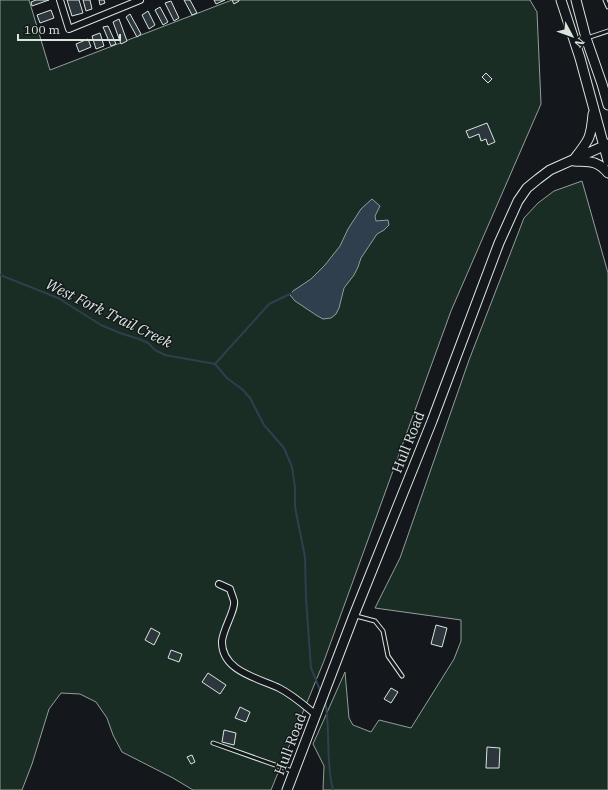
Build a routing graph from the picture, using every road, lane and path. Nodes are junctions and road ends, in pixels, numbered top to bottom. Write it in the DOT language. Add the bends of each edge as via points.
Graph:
graph roads {
  1 [pos="60,0"];
  2 [pos="137,0"];
  3 [pos="560,0"];
  4 [pos="576,0"];
  5 [pos="606,0"];
  6 [pos="608,6"];
  7 [pos="608,31"];
  8 [pos="586,38"];
  9 [pos="605,83"];
  10 [pos="608,105"];
  11 [pos="594,108"];
  12 [pos="606,145"];
  13 [pos="572,160"];
  14 [pos="608,162"];
  15 [pos="608,173"];
  16 [pos="219,584"];
  17 [pos="354,616"];
  18 [pos="402,676"];
  19 [pos="316,715"];
  20 [pos="213,743"];
  21 [pos="294,772"];
  22 [pos="287,790"];
  1 -- 2 [label="street" via="69,29"];
  3 -- 11 [label="main road"];
  4 -- 8 [label="main road"];
  5 -- 6 [label="lane"];
  7 -- 8 [label="lane"];
  8 -- 9 [label="main road"];
  9 -- 10 [label="main road"];
  11 -- 12 [label="main road"];
  11 -- 13 [label="main road" via="591,133 584,147"];
  12 -- 13 [label="main road, Hull Road"];
  12 -- 14 [label="main road"];
  13 -- 15 [label="main road" via="595,162"];
  13 -- 17 [label="main road, Hull Road" via="550,170 538,179 527,188 518,201 499,243 432,421"];
  16 -- 19 [label="street" via="230,589 235,602 222,640 222,650 228,659 242,673 280,688"];
  17 -- 18 [label="lane" via="374,621 383,631 388,656"];
  17 -- 19 [label="main road, Hull Road"];
  19 -- 21 [label="main road, Hull Road"];
  20 -- 21 [label="lane"];
  21 -- 22 [label="main road, Hull Road"];
}
